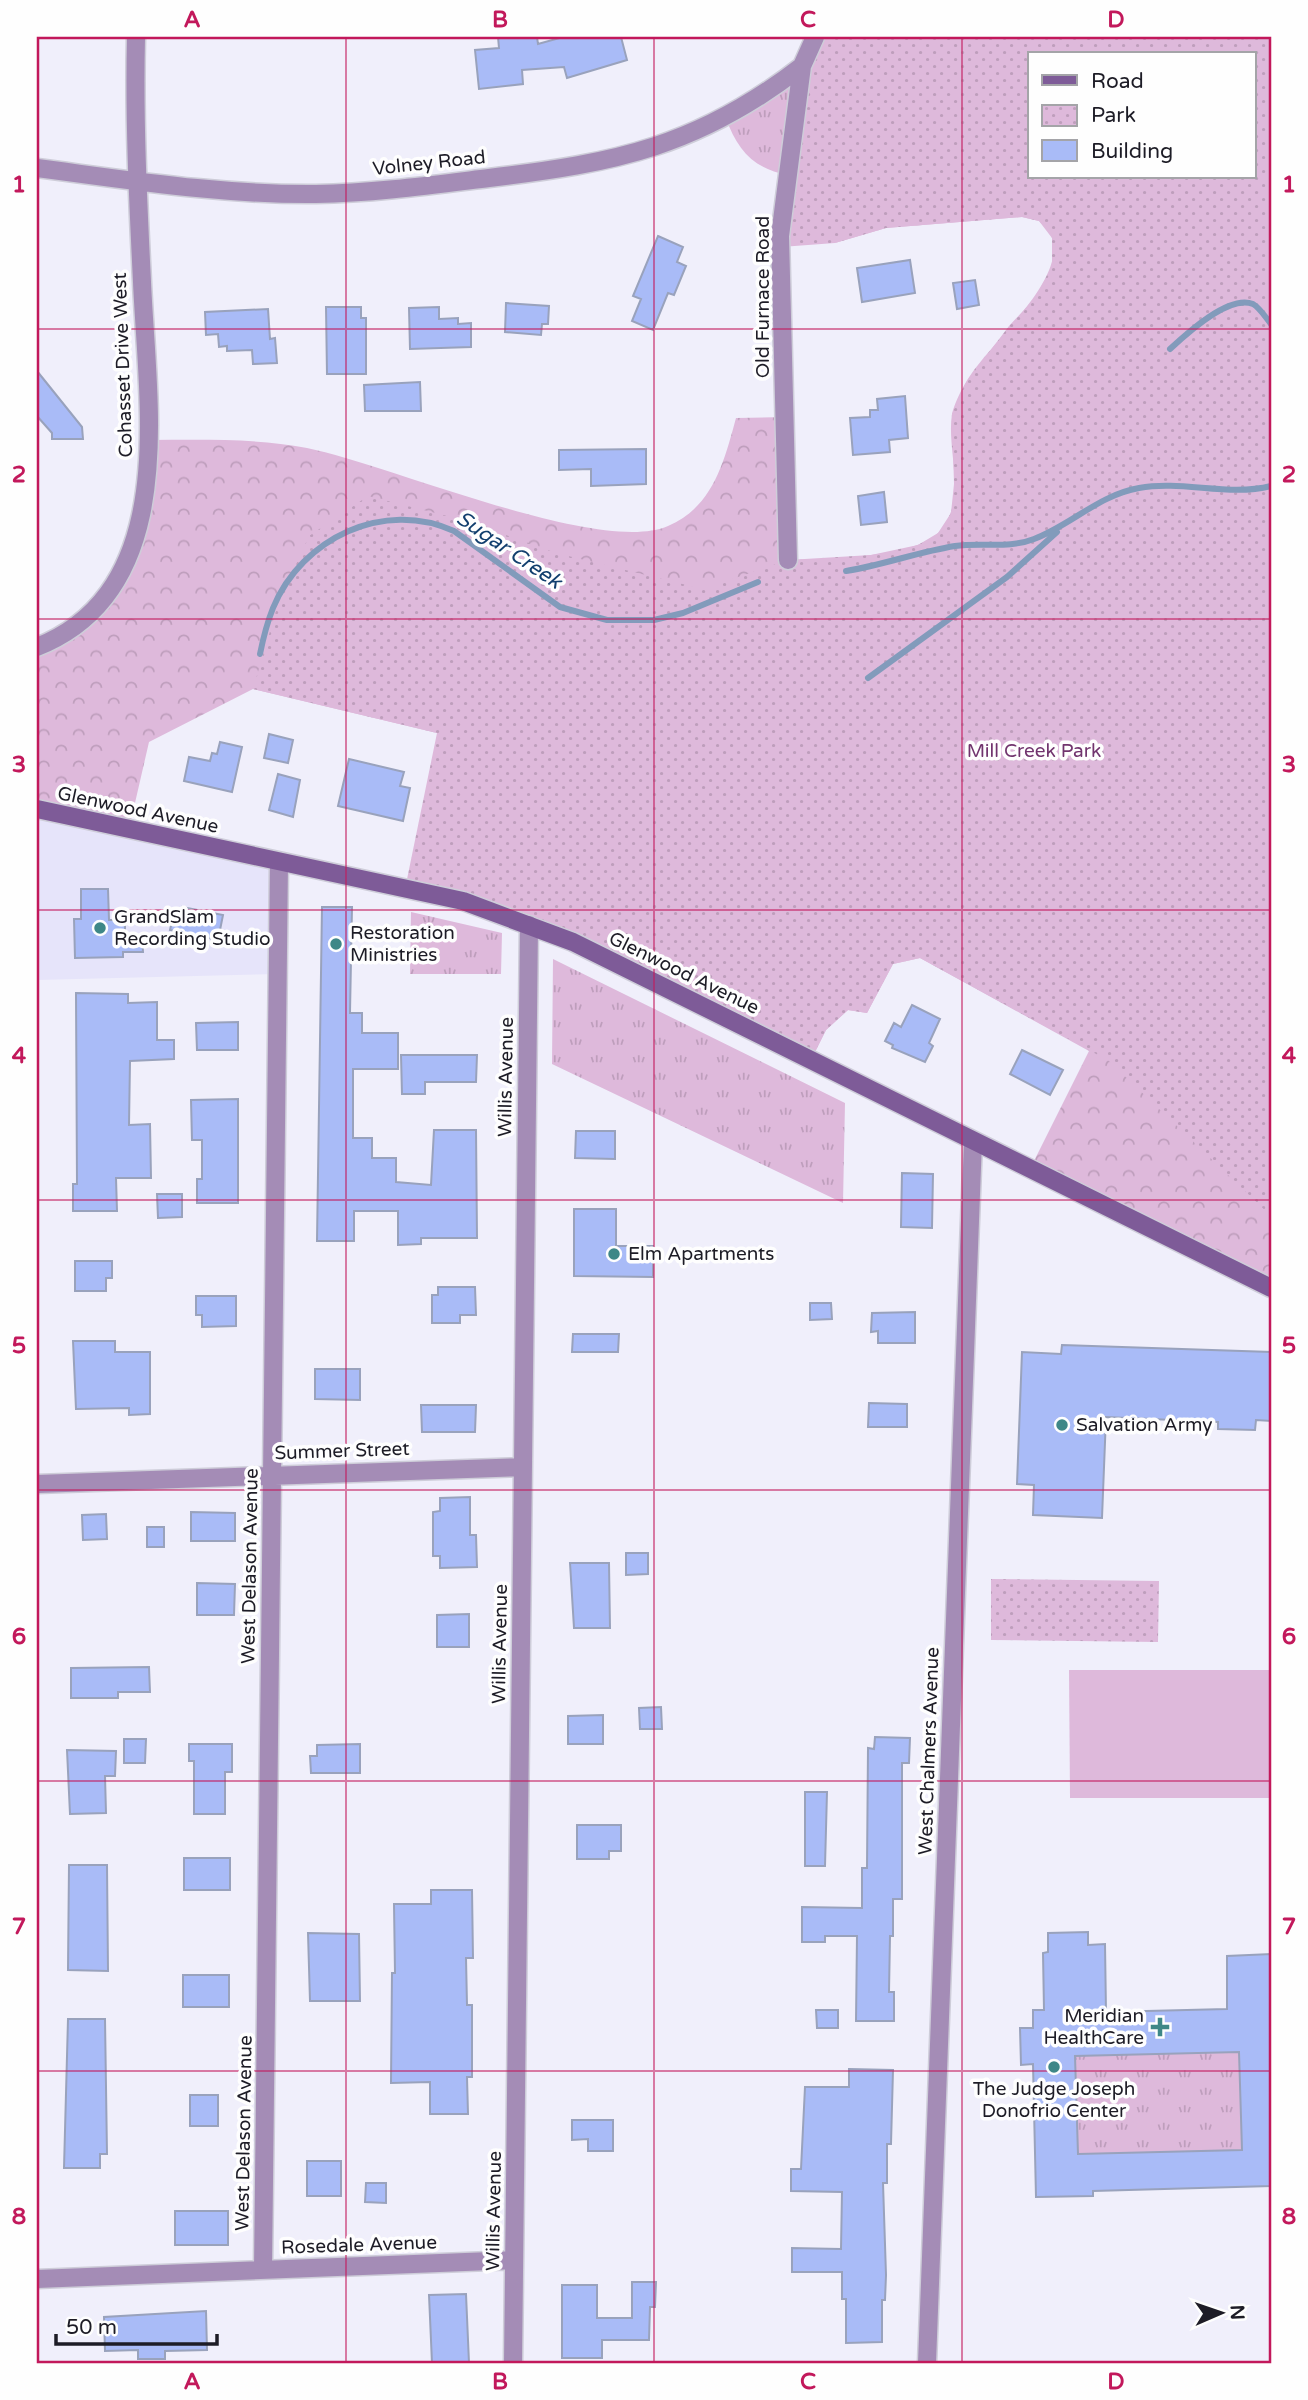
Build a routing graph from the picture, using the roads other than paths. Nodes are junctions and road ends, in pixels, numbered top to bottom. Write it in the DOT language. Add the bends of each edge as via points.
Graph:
graph roads {
  1 [pos="136,37"];
  2 [pos="815,37"];
  3 [pos="802,66"];
  4 [pos="37,168"];
  5 [pos="137,182"];
  6 [pos="788,560"];
  7 [pos="37,647"];
  8 [pos="37,809"];
  9 [pos="279,862"];
  10 [pos="529,925"];
  11 [pos="973,1141"];
  12 [pos="1271,1288"];
  13 [pos="523,1467"];
  14 [pos="272,1475"];
  15 [pos="37,1484"];
  16 [pos="514,2260"];
  17 [pos="263,2269"];
  18 [pos="37,2279"];
  19 [pos="513,2363"];
  20 [pos="927,2363"];
  1 -- 5 [label="street, Cohasset Drive West"];
  2 -- 3 [label="street, Old Furnace Road"];
  3 -- 5 [label="street, Volney Road" via="767,94 714,125 648,150 570,167 402,189 322,194"];
  3 -- 6 [label="street, Old Furnace Road" via="780,236"];
  4 -- 5 [label="street, Volney Road"];
  5 -- 7 [label="street, Cohasset Drive West" via="148,380 147,486 139,525 127,561 98,607 80,625"];
  8 -- 9 [label="main road, Glenwood Avenue"];
  9 -- 10 [label="main road, Glenwood Avenue" via="463,901"];
  9 -- 14 [label="street, West Delason Avenue"];
  10 -- 11 [label="main road, Glenwood Avenue" via="573,942"];
  10 -- 13 [label="street, Willis Avenue"];
  11 -- 12 [label="main road, Glenwood Avenue"];
  11 -- 20 [label="street, West Chalmers Avenue"];
  13 -- 14 [label="street, Summer Street"];
  13 -- 16 [label="street, Willis Avenue"];
  14 -- 15 [label="street, Summer Street"];
  14 -- 17 [label="street, West Delason Avenue"];
  16 -- 17 [label="street, Rosedale Avenue"];
  16 -- 19 [label="street, Willis Avenue"];
  17 -- 18 [label="street, Rosedale Avenue"];
}
